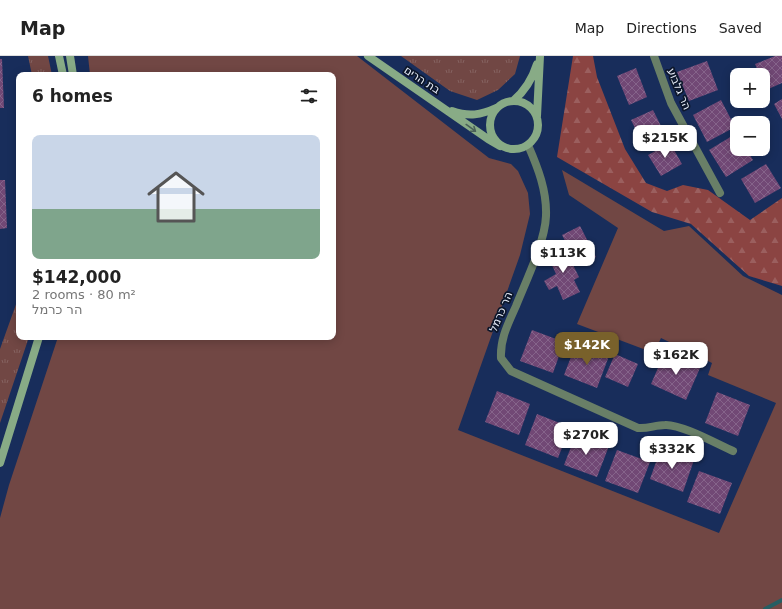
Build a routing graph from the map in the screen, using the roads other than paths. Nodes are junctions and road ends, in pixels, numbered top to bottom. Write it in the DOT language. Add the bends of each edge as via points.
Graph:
graph roads {
  1 [pos="59,56"];
  2 [pos="70,56"];
  3 [pos="368,56"];
  4 [pos="540,56"];
  5 [pos="654,56"];
  6 [pos="62,72"];
  7 [pos="73,72"];
  8 [pos="512,101"];
  9 [pos="499,107"];
  10 [pos="444,108"];
  11 [pos="537,116"];
  12 [pos="528,145"];
  13 [pos="500,146"];
  14 [pos="720,193"];
  15 [pos="38,340"];
  16 [pos="733,451"];
  17 [pos="0,463"];
  1 -- 6 [label="street"];
  2 -- 7 [label="street"];
  3 -- 10 [label="street, בת הרים"];
  4 -- 8 [label="street" via="529,84"];
  4 -- 11 [label="street"];
  5 -- 14 [label="street, הר גלבוע" via="671,103"];
  8 -- 9 [label="street"];
  8 -- 11 [label="street" via="527,104"];
  9 -- 10 [label="street, בת הרים" via="482,114 471,115"];
  9 -- 13 [label="street" via="491,119 490,126"];
  10 -- 13 [label="street, בת הרים, one-way"];
  11 -- 12 [label="street" via="538,131"];
  12 -- 13 [label="street" via="516,150"];
  12 -- 16 [label="street, הר כרמל" via="542,179 546,218 531,269 501,340 501,358 512,371 638,428 665,425 677,427"];
  15 -- 17 [label="street"];
}
